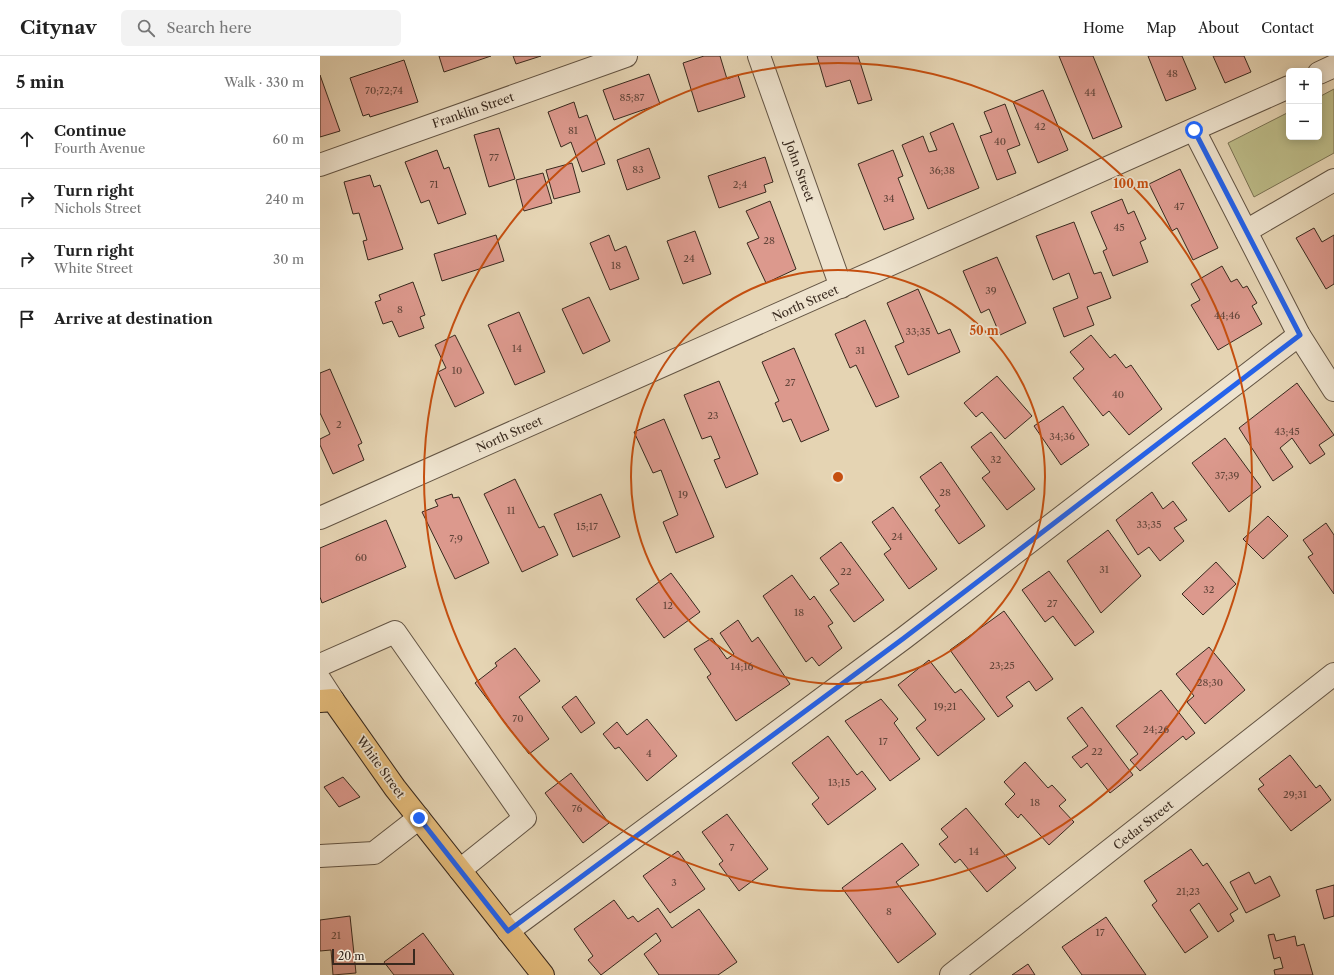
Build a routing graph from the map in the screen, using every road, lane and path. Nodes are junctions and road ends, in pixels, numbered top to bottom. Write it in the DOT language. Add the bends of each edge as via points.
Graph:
graph roads {
  1 [pos="626,56"];
  2 [pos="759,56"];
  3 [pos="1334,66"];
  4 [pos="1322,72"];
  5 [pos="1286,88"];
  6 [pos="1194,130"];
  7 [pos="320,165"];
  8 [pos="1334,180"];
  9 [pos="1246,231"];
  10 [pos="841,287"];
  11 [pos="1300,335"];
  12 [pos="1334,390"];
  13 [pos="320,518"];
  14 [pos="320,665"];
  15 [pos="1334,674"];
  16 [pos="320,680"];
  17 [pos="326,700"];
  18 [pos="419,818"];
  19 [pos="320,856"];
  20 [pos="460,870"];
  21 [pos="508,931"];
  22 [pos="543,975"];
  23 [pos="951,975"];
  1 -- 7 [label="street, Franklin Street"];
  2 -- 10 [label="street, John Street"];
  3 -- 4 [label="street"];
  5 -- 6 [label="street, North Street"];
  6 -- 9 [label="street"];
  6 -- 10 [label="street, North Street"];
  8 -- 9 [label="street"];
  9 -- 11 [label="street"];
  10 -- 13 [label="street, North Street"];
  11 -- 12 [label="street"];
  11 -- 21 [label="street" via="904,638"];
  14 -- 20 [label="street" via="395,632 525,818"];
  15 -- 23 [label="street, Cedar Street"];
  16 -- 17 [label="street"];
  17 -- 18 [label="main road, White Street"];
  18 -- 19 [label="street" via="374,853"];
  18 -- 20 [label="main road, White Street"];
  20 -- 21 [label="main road, White Street"];
  21 -- 22 [label="main road, White Street"];
}
